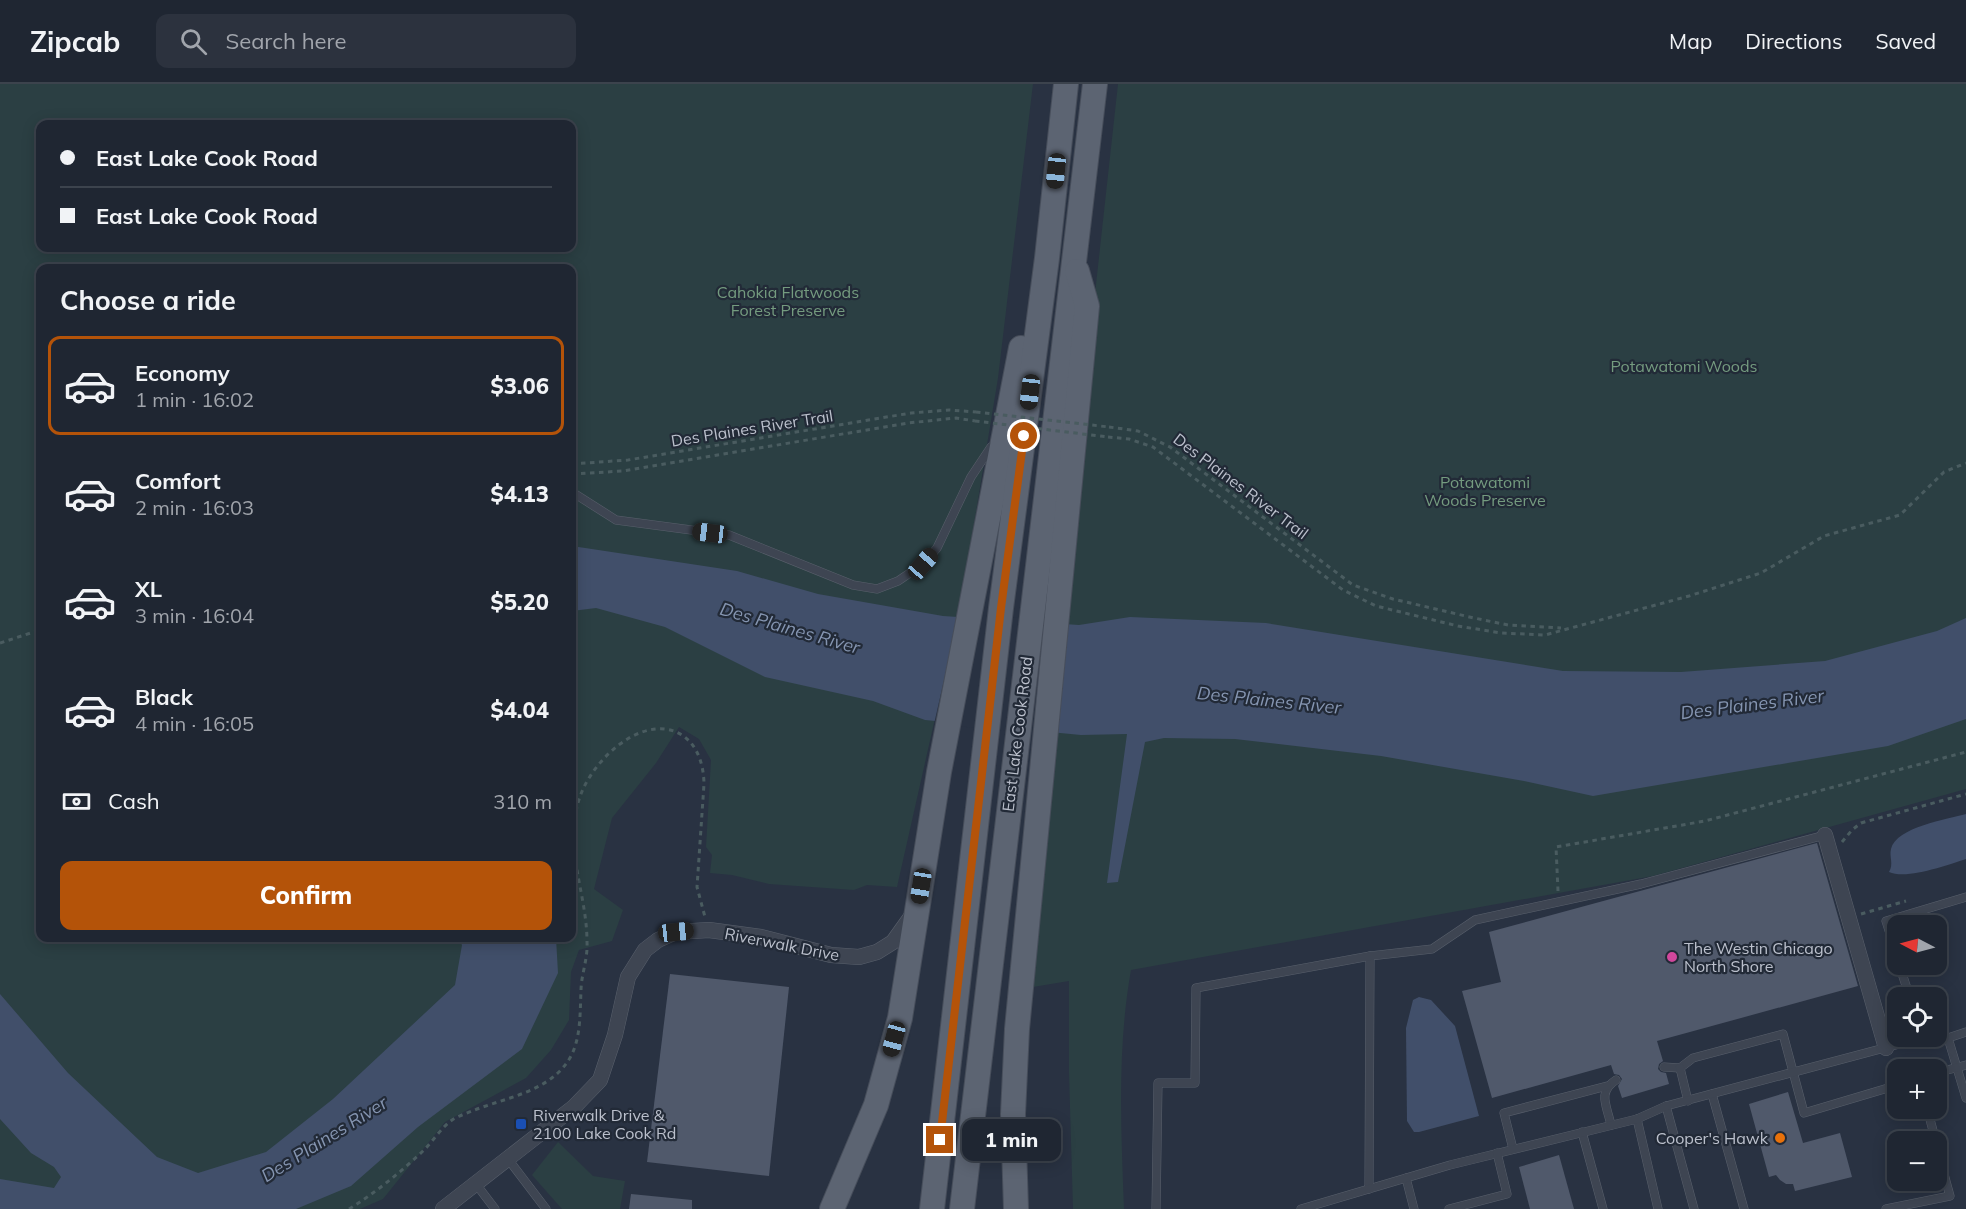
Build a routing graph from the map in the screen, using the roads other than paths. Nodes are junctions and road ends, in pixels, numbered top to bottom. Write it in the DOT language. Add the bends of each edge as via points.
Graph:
graph roads {
  1 [pos="1066,84"];
  2 [pos="1095,84"];
  3 [pos="1047,258"];
  4 [pos="1074,259"];
  5 [pos="1003,442"];
  6 [pos="576,495"];
  7 [pos="1825,835"];
  8 [pos="1966,897"];
  9 [pos="919,905"];
  10 [pos="1906,915"];
  11 [pos="1370,956"];
  12 [pos="1966,1032"];
  13 [pos="1948,1038"];
  14 [pos="1889,1047"];
  15 [pos="1886,1048"];
  16 [pos="1966,1065"];
  17 [pos="1664,1067"];
  18 [pos="1680,1068"];
  19 [pos="1957,1068"];
  20 [pos="1947,1070"];
  21 [pos="1793,1072"];
  22 [pos="1616,1080"];
  23 [pos="1607,1086"];
  24 [pos="1887,1087"];
  25 [pos="1712,1094"];
  26 [pos="1966,1098"];
  27 [pos="1688,1101"];
  28 [pos="1666,1106"];
  29 [pos="1636,1119"];
  30 [pos="1611,1125"];
  31 [pos="1582,1132"];
  32 [pos="1513,1149"];
  33 [pos="1497,1153"];
  34 [pos="508,1159"];
  35 [pos="1406,1178"];
  36 [pos="476,1184"];
  37 [pos="1947,1185"];
  38 [pos="1370,1189"];
  39 [pos="443,1209"];
  40 [pos="495,1209"];
  41 [pos="546,1209"];
  42 [pos="832,1209"];
  43 [pos="932,1209"];
  44 [pos="962,1209"];
  45 [pos="1016,1209"];
  46 [pos="1156,1209"];
  47 [pos="1301,1209"];
  48 [pos="1414,1209"];
  49 [pos="1449,1209"];
  50 [pos="1604,1209"];
  51 [pos="1658,1209"];
  52 [pos="1694,1209"];
  53 [pos="1744,1209"];
  54 [pos="1886,1209"];
  1 -- 3 [label="main road, East Lake Cook Road"];
  2 -- 4 [label="main road, East Lake Cook Road"];
  3 -- 5 [label="main road" via="1032,288"];
  3 -- 43 [label="main road, East Lake Cook Road" via="1001,608"];
  4 -- 44 [label="main road, East Lake Cook Road"];
  4 -- 45 [label="main road" via="1087,306 1017,1029 1013,1114"];
  5 -- 6 [label="lane" via="984,455 937,548 923,564 898,581 877,588 853,585 729,536 616,520"];
  5 -- 9 [label="main road" via="946,739"];
  7 -- 11 [label="lane" via="1641,884 1475,920 1432,949"];
  7 -- 15 [label="street"];
  8 -- 10 [label="lane"];
  9 -- 34 [label="street, Riverwalk Drive" via="893,942 859,957 831,955 710,930 676,932 645,950 628,977 600,1080 574,1107"];
  9 -- 42 [label="main road" via="900,1018 876,1104"];
  11 -- 38 [label="lane"];
  11 -- 46 [label="lane" via="1196,988 1195,1083 1158,1083"];
  12 -- 13 [label="lane"];
  13 -- 19 [label="lane"];
  14 -- 15 [label="lane"];
  15 -- 21 [label="lane"];
  16 -- 19 [label="lane"];
  17 -- 18 [label="lane"];
  18 -- 21 [label="lane" via="1694,1058 1782,1034"];
  18 -- 27 [label="lane"];
  19 -- 20 [label="lane"];
  19 -- 26 [label="lane"];
  21 -- 24 [label="lane" via="1804,1113"];
  21 -- 25 [label="lane"];
  22 -- 23 [label="lane"];
  23 -- 30 [label="lane" via="1604,1095"];
  23 -- 32 [label="lane" via="1504,1113"];
  25 -- 27 [label="lane"];
  25 -- 53 [label="lane"];
  27 -- 28 [label="lane"];
  28 -- 29 [label="lane"];
  28 -- 52 [label="lane"];
  29 -- 30 [label="lane"];
  29 -- 51 [label="lane"];
  30 -- 31 [label="lane"];
  31 -- 32 [label="lane"];
  31 -- 50 [label="lane"];
  32 -- 33 [label="lane"];
  33 -- 35 [label="lane"];
  33 -- 49 [label="lane" via="1507,1194"];
  34 -- 36 [label="street, Riverwalk Drive"];
  34 -- 41 [label="lane"];
  35 -- 38 [label="lane"];
  35 -- 48 [label="lane"];
  36 -- 39 [label="street, Riverwalk Drive"];
  36 -- 40 [label="lane"];
  37 -- 54 [label="lane" via="1950,1196"];
  38 -- 47 [label="lane"];
}
